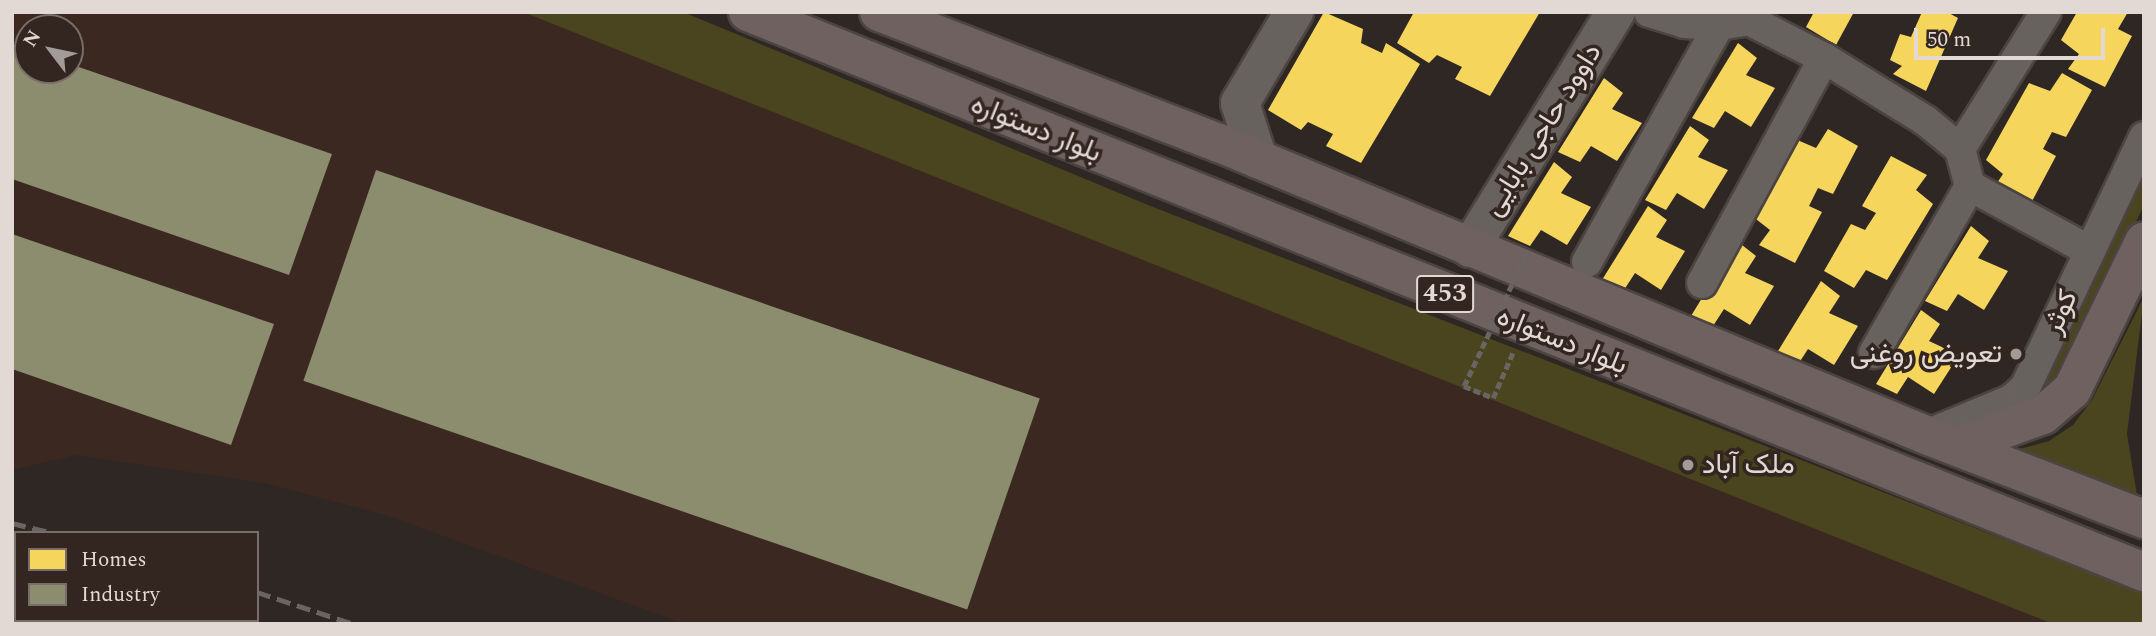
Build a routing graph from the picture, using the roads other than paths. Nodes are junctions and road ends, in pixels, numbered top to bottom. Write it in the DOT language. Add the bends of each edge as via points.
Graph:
graph roads {
  1 [pos="748,12"];
  2 [pos="879,12"];
  3 [pos="1294,12"];
  4 [pos="1616,12"];
  5 [pos="1649,12"];
  6 [pos="2046,12"];
  7 [pos="1751,16"];
  8 [pos="1719,25"];
  9 [pos="1824,58"];
  10 [pos="2144,137"];
  11 [pos="1960,149"];
  12 [pos="1258,159"];
  13 [pos="1970,186"];
  14 [pos="2144,242"];
  15 [pos="1469,248"];
  16 [pos="2090,251"];
  17 [pos="1587,262"];
  18 [pos="1702,283"];
  19 [pos="1874,353"];
  20 [pos="1942,440"];
  21 [pos="2144,519"];
  22 [pos="2144,572"];
  1 -- 22 [label="main road, بلوار دستواره / 453"];
  2 -- 12 [label="main road, بلوار دستواره / 453"];
  3 -- 12 [label="street" via="1240,103"];
  4 -- 15 [label="street, داوود حاجی بابایی"];
  5 -- 8 [label="street" via="1684,23"];
  6 -- 11 [label="street"];
  7 -- 8 [label="street"];
  7 -- 9 [label="street"];
  8 -- 17 [label="street"];
  9 -- 11 [label="street" via="1926,121"];
  9 -- 18 [label="street"];
  10 -- 16 [label="street, کوثر"];
  11 -- 13 [label="street"];
  12 -- 15 [label="main road, بلوار دستواره / 453"];
  13 -- 16 [label="street"];
  13 -- 19 [label="street"];
  14 -- 20 [label="main road" via="2072,390 2043,415"];
  15 -- 20 [label="main road, بلوار دستواره / 453"];
  16 -- 20 [label="street, کوثر" via="2020,394"];
  20 -- 21 [label="main road, بلوار دستواره / 453"];
}
